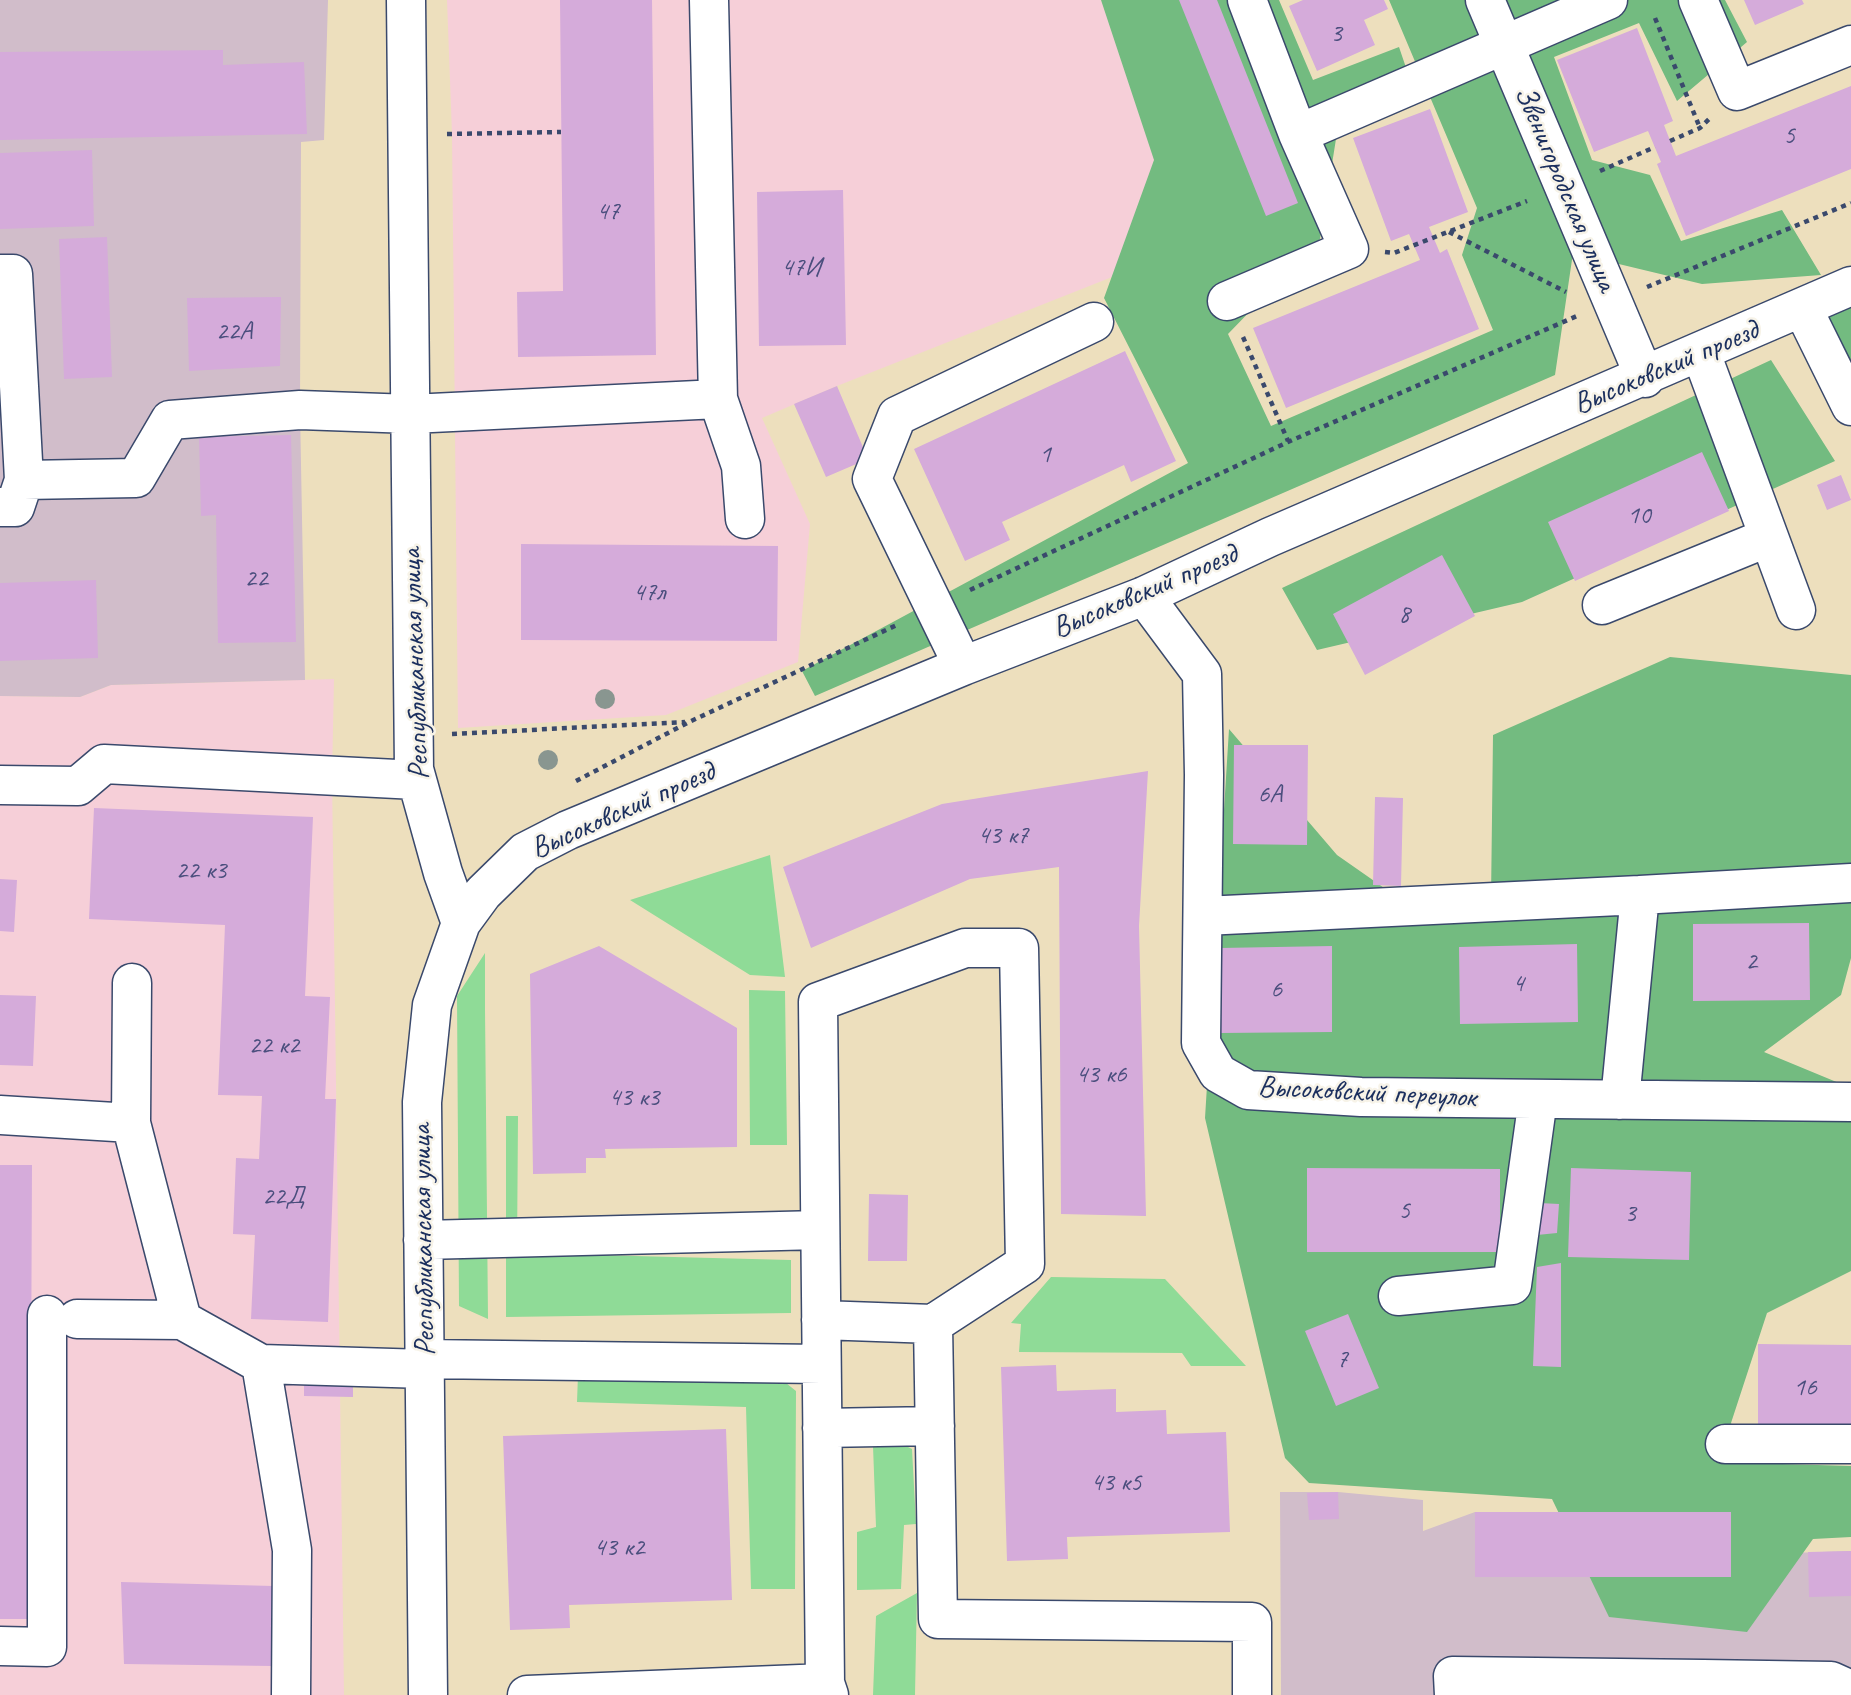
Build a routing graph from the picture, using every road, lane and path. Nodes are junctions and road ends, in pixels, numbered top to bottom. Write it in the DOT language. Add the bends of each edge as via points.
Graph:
graph roads {
  1 [pos="407,0"];
  2 [pos="709,0"];
  3 [pos="1247,0"];
  4 [pos="1485,0"];
  5 [pos="1608,0"];
  6 [pos="1698,0"];
  7 [pos="1655,18"];
  8 [pos="1504,43"];
  9 [pos="1851,45"];
  10 [pos="1700,128"];
  11 [pos="561,132"];
  12 [pos="408,134"];
  13 [pos="1298,134"];
  14 [pos="1655,147"];
  15 [pos="1563,187"];
  16 [pos="1851,204"];
  17 [pos="1448,232"];
  18 [pos="1349,249"];
  19 [pos="0,274"];
  20 [pos="1851,286"];
  21 [pos="1227,301"];
  22 [pos="1604,304"];
  23 [pos="1802,309"];
  24 [pos="1094,322"];
  25 [pos="1701,353"];
  26 [pos="1645,377"];
  27 [pos="718,399"];
  28 [pos="1851,406"];
  29 [pos="411,415"];
  30 [pos="1288,442"];
  31 [pos="12,494"];
  32 [pos="745,519"];
  33 [pos="1769,537"];
  34 [pos="1144,596"];
  35 [pos="1602,605"];
  36 [pos="934,607"];
  37 [pos="1796,610"];
  38 [pos="963,667"];
  39 [pos="689,722"];
  40 [pos="448,734"];
  41 [pos="416,780"];
  42 [pos="574,782"];
  43 [pos="0,785"];
  44 [pos="1851,883"];
  45 [pos="1640,895"];
  46 [pos="1204,916"];
  47 [pos="461,923"];
  48 [pos="132,984"];
  49 [pos="1538,1099"];
  50 [pos="1620,1100"];
  51 [pos="1851,1102"];
  52 [pos="0,1115"];
  53 [pos="131,1123"];
  54 [pos="820,1230"];
  55 [pos="423,1240"];
  56 [pos="1398,1296"];
  57 [pos="182,1320"];
  58 [pos="821,1320"];
  59 [pos="933,1324"];
  60 [pos="261,1364"];
  61 [pos="425,1364"];
  62 [pos="821,1364"];
  63 [pos="934,1426"];
  64 [pos="822,1428"];
  65 [pos="1726,1444"];
  66 [pos="1851,1444"];
  67 [pos="0,1647"];
  68 [pos="1704,1687"];
  69 [pos="827,1689"];
  70 [pos="1851,1690"];
  71 [pos="291,1695"];
  72 [pos="428,1695"];
  73 [pos="527,1695"];
  74 [pos="1252,1695"];
  75 [pos="1454,1695"];
  1 -- 12 [label="street, Республиканская улица"];
  2 -- 27 [label="street"];
  3 -- 13 [label="street"];
  4 -- 8 [label="street, Звенигородская улица"];
  5 -- 8 [label="street"];
  6 -- 9 [label="street" via="1737,91"];
  7 -- 10 [label="path"];
  8 -- 13 [label="street"];
  8 -- 15 [label="street, Звенигородская улица"];
  11 -- 12 [label="path"];
  12 -- 29 [label="street, Республиканская улица"];
  13 -- 18 [label="street"];
  14 -- 15 [label="path"];
  15 -- 17 [label="path"];
  15 -- 22 [label="street, Звенигородская улица"];
  16 -- 22 [label="path"];
  17 -- 18 [label="path" via="1394,253"];
  17 -- 22 [label="path"];
  18 -- 21 [label="street"];
  19 -- 31 [label="street" via="13,274"];
  20 -- 23 [label="street, Высоковский проезд"];
  21 -- 30 [label="path"];
  22 -- 26 [label="street, Звенигородская улица"];
  22 -- 30 [label="path"];
  23 -- 25 [label="street, Высоковский проезд"];
  23 -- 28 [label="street"];
  24 -- 36 [label="street" via="897,416 872,479"];
  25 -- 26 [label="street, Высоковский проезд"];
  25 -- 33 [label="street"];
  26 -- 34 [label="street, Высоковский проезд" via="1270,537"];
  27 -- 29 [label="street"];
  27 -- 32 [label="street" via="741,466"];
  29 -- 31 [label="street" via="300,410 170,420 136,478"];
  29 -- 41 [label="street, Республиканская улица"];
  30 -- 36 [label="path"];
  33 -- 35 [label="street"];
  33 -- 37 [label="street"];
  34 -- 38 [label="street, Высоковский проезд"];
  34 -- 46 [label="street, Высоковский переулок" via="1202,674"];
  36 -- 38 [label="street"];
  36 -- 39 [label="path"];
  38 -- 47 [label="street, Высоковский проезд" via="568,830 525,852 483,893"];
  39 -- 40 [label="path"];
  39 -- 42 [label="path"];
  41 -- 43 [label="street" via="104,764 78,786"];
  41 -- 47 [label="street, Республиканская улица"];
  44 -- 45 [label="street"];
  45 -- 46 [label="street"];
  45 -- 50 [label="street"];
  46 -- 49 [label="street, Высоковский переулок" via="1201,1043 1218,1073 1248,1090"];
  47 -- 55 [label="street, Республиканская улица" via="432,1005 422,1102"];
  48 -- 53 [label="street"];
  49 -- 50 [label="street, Высоковский переулок"];
  49 -- 56 [label="street" via="1512,1285"];
  50 -- 51 [label="street, Высоковский переулок"];
  52 -- 53 [label="street"];
  53 -- 57 [label="street"];
  54 -- 55 [label="street"];
  54 -- 58 [label="street"];
  54 -- 59 [label="street" via="818,1002 965,948 1019,948 1025,1264"];
  55 -- 61 [label="street, Республиканская улица"];
  57 -- 60 [label="street"];
  57 -- 67 [label="street" via="62,1317 47,1647"];
  58 -- 59 [label="street"];
  58 -- 62 [label="street"];
  59 -- 63 [label="street"];
  60 -- 61 [label="street"];
  60 -- 71 [label="street" via="292,1550"];
  61 -- 62 [label="street"];
  61 -- 72 [label="street, Республиканская улица"];
  62 -- 64 [label="street"];
  63 -- 64 [label="street"];
  63 -- 74 [label="street" via="938,1619 1252,1622"];
  64 -- 69 [label="street"];
  65 -- 66 [label="street"];
  68 -- 70 [label="street" via="1830,1681"];
  68 -- 75 [label="street" via="1453,1676"];
  69 -- 73 [label="street"];
}
